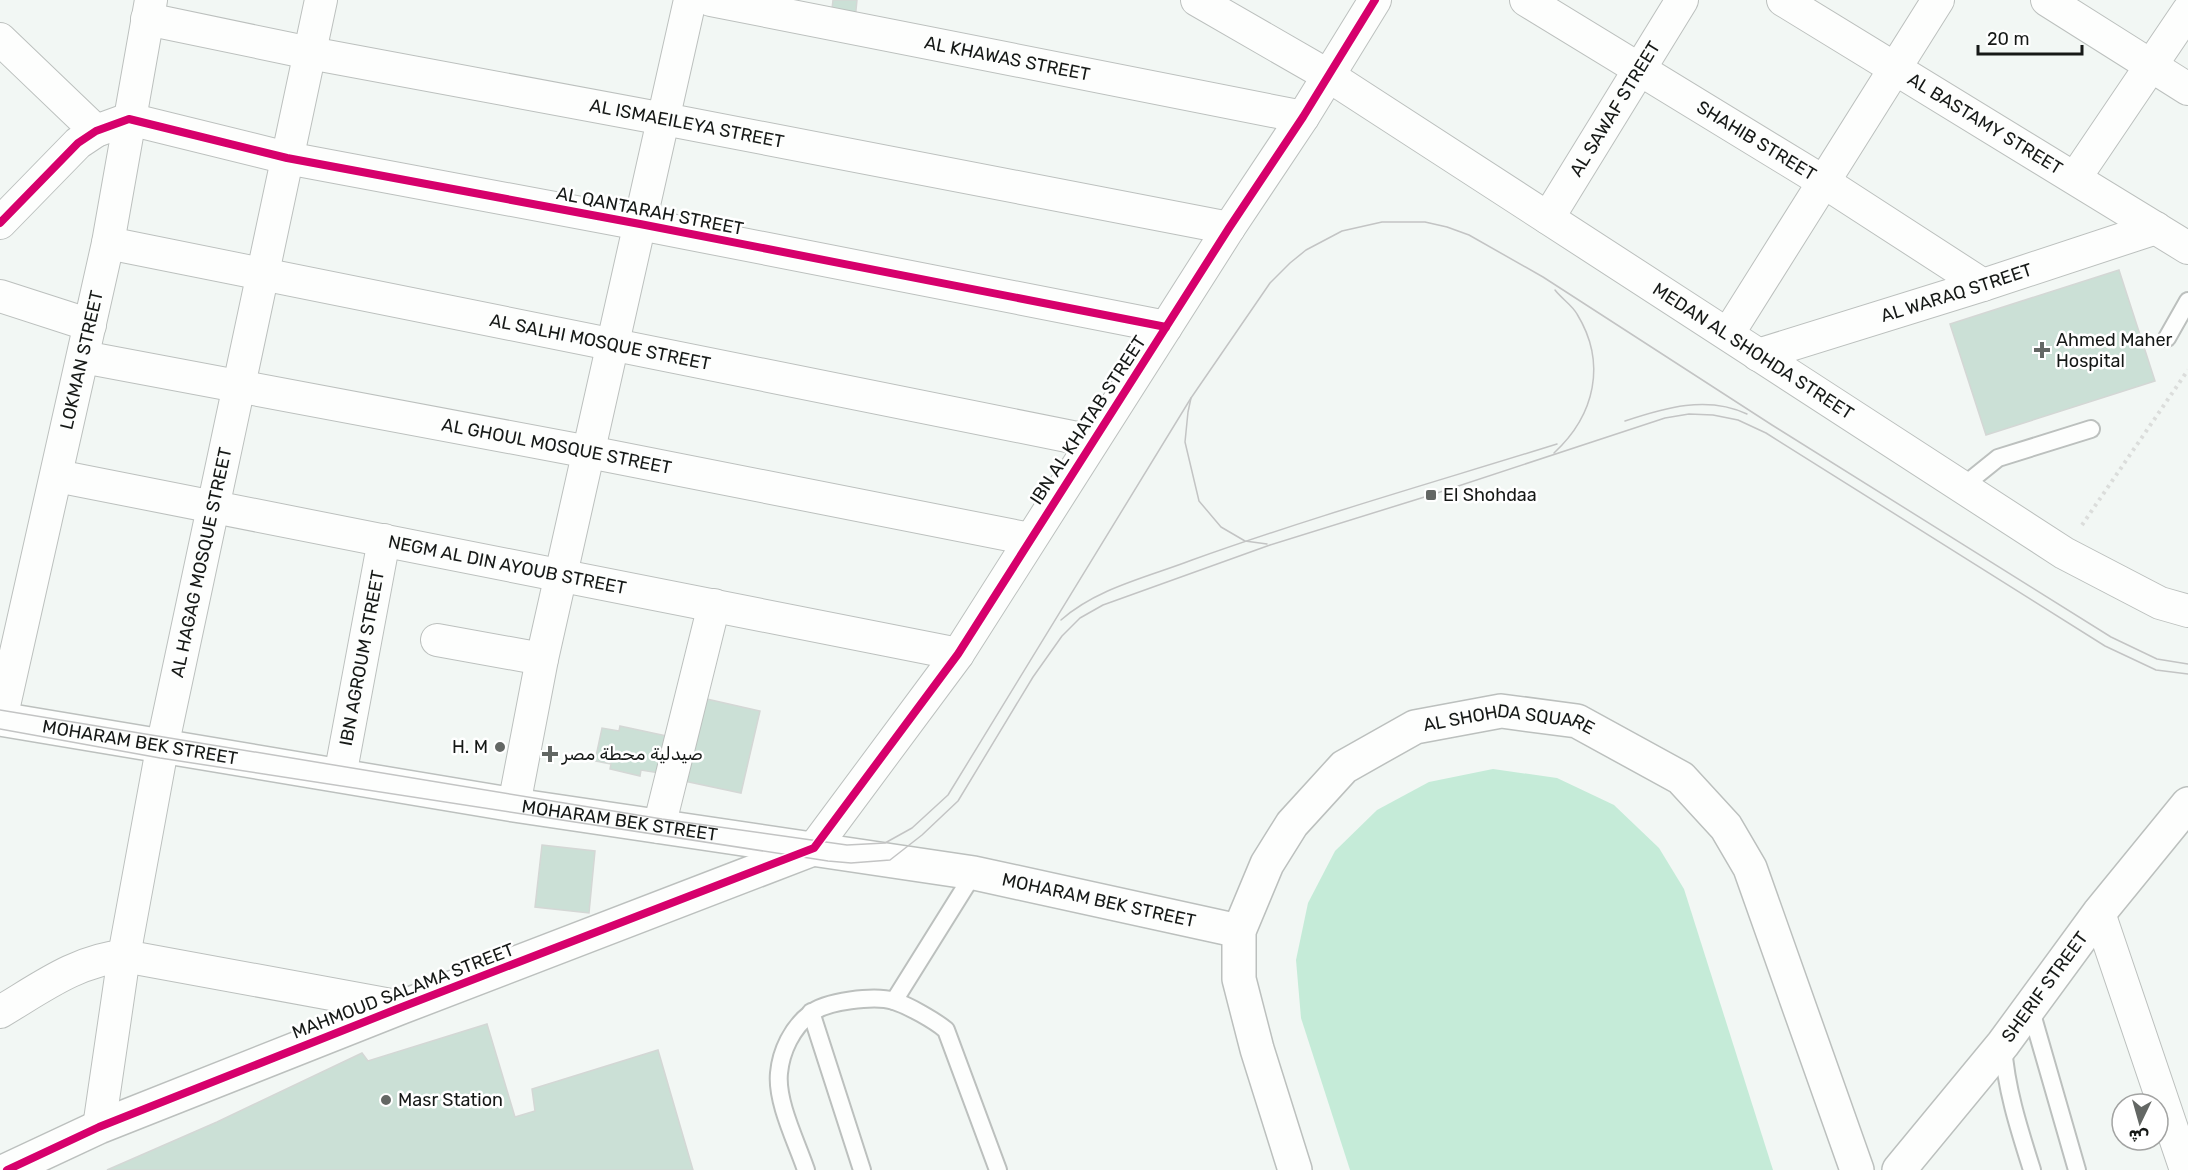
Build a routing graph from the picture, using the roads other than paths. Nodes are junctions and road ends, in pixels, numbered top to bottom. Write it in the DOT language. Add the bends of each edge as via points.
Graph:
graph roads {
  1 [pos="321,0"];
  2 [pos="690,0"];
  3 [pos="711,0"];
  4 [pos="1375,0"];
  5 [pos="1526,0"];
  6 [pos="1682,0"];
  7 [pos="1782,0"];
  8 [pos="1938,0"];
  9 [pos="2056,2"];
  10 [pos="1216,5"];
  11 [pos="149,10"];
  12 [pos="2188,11"];
  13 [pos="0,39"];
  14 [pos="310,53"];
  15 [pos="2151,66"];
  16 [pos="1640,69"];
  17 [pos="1895,69"];
  18 [pos="1329,76"];
  19 [pos="2188,89"];
  20 [pos="1303,117"];
  21 [pos="129,119"];
  22 [pos="664,119"];
  23 [pos="96,131"];
  24 [pos="288,158"];
  25 [pos="2074,178"];
  26 [pos="1824,182"];
  27 [pos="1548,218"];
  28 [pos="0,224"];
  29 [pos="640,224"];
  30 [pos="1229,228"];
  31 [pos="2156,228"];
  32 [pos="108,243"];
  33 [pos="2188,248"];
  34 [pos="263,275"];
  35 [pos="1983,285"];
  36 [pos="0,296"];
  37 [pos="2188,301"];
  38 [pos="90,325"];
  39 [pos="1166,327"];
  40 [pos="1728,334"];
  41 [pos="2167,338"];
  42 [pos="613,344"];
  43 [pos="1758,354"];
  44 [pos="83,357"];
  45 [pos="238,387"];
  46 [pos="2091,429"];
  47 [pos="1092,441"];
  48 [pos="589,452"];
  49 [pos="57,476"];
  50 [pos="1962,487"];
  51 [pos="213,507"];
  52 [pos="1030,539"];
  53 [pos="384,540"];
  54 [pos="561,574"];
  55 [pos="714,605"];
  56 [pos="2188,611"];
  57 [pos="437,640"];
  58 [pos="958,654"];
  59 [pos="542,659"];
  60 [pos="0,719"];
  61 [pos="162,747"];
  62 [pos="340,776"];
  63 [pos="514,805"];
  64 [pos="2184,815"];
  65 [pos="659,827"];
  66 [pos="814,848"];
  67 [pos="974,873"];
  68 [pos="2099,913"];
  69 [pos="1239,931"];
  70 [pos="124,956"];
  71 [pos="894,1001"];
  72 [pos="402,1007"];
  73 [pos="2030,1007"];
  74 [pos="0,1012"];
  75 [pos="811,1012"];
  76 [pos="2003,1044"];
  77 [pos="99,1127"];
  78 [pos="7,1170"];
  79 [pos="806,1170"];
  80 [pos="862,1170"];
  81 [pos="998,1170"];
  82 [pos="1295,1170"];
  83 [pos="1857,1170"];
  84 [pos="1899,1170"];
  85 [pos="2032,1170"];
  86 [pos="2077,1170"];
  87 [pos="2186,1170"];
  1 -- 14 [label="street, AL HAGAG MOSQUE STREET"];
  2 -- 22 [label="street"];
  3 -- 20 [label="street, AL KHAWAS STREET"];
  4 -- 18 [label="street, IBN AL KHATAB STREET"];
  5 -- 16 [label="street, SHAHIB STREET"];
  6 -- 16 [label="street, AL SAWAF STREET"];
  7 -- 17 [label="street, AL BASTAMY STREET"];
  8 -- 17 [label="street"];
  9 -- 15 [label="street"];
  10 -- 18 [label="street, MEDAN AL SHOHDA STREET"];
  11 -- 14 [label="street, AL ISMAEILEYA STREET"];
  11 -- 21 [label="street, LOKMAN STREET"];
  12 -- 15 [label="street"];
  13 -- 23 [label="street"];
  14 -- 22 [label="street, AL ISMAEILEYA STREET"];
  14 -- 24 [label="street, AL HAGAG MOSQUE STREET"];
  15 -- 19 [label="street"];
  15 -- 25 [label="street"];
  16 -- 26 [label="street, SHAHIB STREET"];
  16 -- 27 [label="street, AL SAWAF STREET"];
  17 -- 25 [label="street, AL BASTAMY STREET"];
  17 -- 26 [label="street"];
  18 -- 20 [label="street, IBN AL KHATAB STREET"];
  18 -- 27 [label="street, MEDAN AL SHOHDA STREET"];
  20 -- 30 [label="street, IBN AL KHATAB STREET"];
  21 -- 23 [label="street"];
  21 -- 24 [label="street, AL QANTARAH STREET"];
  21 -- 32 [label="street, LOKMAN STREET"];
  22 -- 29 [label="street"];
  22 -- 30 [label="street, AL ISMAEILEYA STREET"];
  23 -- 28 [label="street" via="78,143"];
  24 -- 29 [label="street, AL QANTARAH STREET"];
  24 -- 34 [label="street, AL HAGAG MOSQUE STREET"];
  25 -- 31 [label="street, AL BASTAMY STREET"];
  26 -- 35 [label="street, SHAHIB STREET"];
  26 -- 40 [label="street"];
  27 -- 40 [label="street, MEDAN AL SHOHDA STREET"];
  29 -- 39 [label="street, AL QANTARAH STREET"];
  29 -- 42 [label="street"];
  30 -- 39 [label="street, IBN AL KHATAB STREET"];
  31 -- 33 [label="street, AL BASTAMY STREET"];
  31 -- 35 [label="street, AL WARAQ STREET"];
  32 -- 34 [label="street, AL SALHI MOSQUE STREET"];
  32 -- 38 [label="street, LOKMAN STREET"];
  34 -- 42 [label="street, AL SALHI MOSQUE STREET"];
  34 -- 45 [label="street, AL HAGAG MOSQUE STREET"];
  35 -- 43 [label="street, AL WARAQ STREET"];
  36 -- 38 [label="street"];
  37 -- 41 [label="lane"];
  38 -- 44 [label="street, LOKMAN STREET"];
  39 -- 47 [label="street, IBN AL KHATAB STREET"];
  40 -- 43 [label="street, MEDAN AL SHOHDA STREET"];
  42 -- 47 [label="street, AL SALHI MOSQUE STREET"];
  42 -- 48 [label="street"];
  43 -- 50 [label="street, MEDAN AL SHOHDA STREET"];
  44 -- 45 [label="street, AL GHOUL MOSQUE STREET"];
  44 -- 49 [label="street, LOKMAN STREET"];
  45 -- 48 [label="street, AL GHOUL MOSQUE STREET"];
  45 -- 51 [label="street, AL HAGAG MOSQUE STREET"];
  46 -- 50 [label="lane" via="1998,458"];
  47 -- 52 [label="street, IBN AL KHATAB STREET"];
  48 -- 52 [label="street, AL GHOUL MOSQUE STREET"];
  48 -- 54 [label="street"];
  49 -- 51 [label="street, NEGM AL DIN AYOUB STREET"];
  49 -- 60 [label="street, LOKMAN STREET"];
  50 -- 56 [label="street, MEDAN AL SHOHDA STREET" via="2064,553 2160,603"];
  51 -- 53 [label="street, NEGM AL DIN AYOUB STREET"];
  51 -- 61 [label="street, AL HAGAG MOSQUE STREET"];
  52 -- 58 [label="street, IBN AL KHATAB STREET"];
  53 -- 54 [label="street, NEGM AL DIN AYOUB STREET"];
  53 -- 62 [label="street, IBN AGROUM STREET"];
  54 -- 55 [label="street, NEGM AL DIN AYOUB STREET"];
  54 -- 59 [label="street"];
  55 -- 58 [label="street, NEGM AL DIN AYOUB STREET"];
  55 -- 65 [label="street"];
  57 -- 59 [label="street"];
  58 -- 66 [label="street, IBN AL KHATAB STREET"];
  59 -- 63 [label="street"];
  60 -- 61 [label="main road, MOHARAM BEK STREET"];
  61 -- 62 [label="main road, MOHARAM BEK STREET"];
  61 -- 70 [label="street, AL HAGAG MOSQUE STREET"];
  62 -- 63 [label="main road, MOHARAM BEK STREET"];
  63 -- 65 [label="main road, MOHARAM BEK STREET"];
  64 -- 68 [label="main road, SHERIF STREET"];
  65 -- 66 [label="main road, MOHARAM BEK STREET"];
  66 -- 67 [label="main road, MOHARAM BEK STREET"];
  66 -- 72 [label="main road, MAHMOUD SALAMA STREET"];
  67 -- 69 [label="main road, MOHARAM BEK STREET"];
  67 -- 71 [label="lane"];
  68 -- 73 [label="main road, SHERIF STREET"];
  68 -- 87 [label="street"];
  69 -- 82 [label="main road, AL SHOHDA SQUARE" via="1239,979"];
  69 -- 83 [label="main road, AL SHOHDA SQUARE" via="1267,864 1292,824 1344,767 1415,727 1501,711 1577,721 1681,778 1726,827 1750,868"];
  70 -- 72 [label="street"];
  70 -- 74 [label="street" via="85,963"];
  70 -- 77 [label="street, AL HAGAG MOSQUE STREET"];
  71 -- 75 [label="lane" via="866,998"];
  71 -- 81 [label="lane" via="946,1030"];
  72 -- 77 [label="main road, MAHMOUD SALAMA STREET"];
  73 -- 76 [label="main road, SHERIF STREET"];
  73 -- 86 [label="lane"];
  75 -- 79 [label="lane" via="794,1030 783,1051 778,1075"];
  75 -- 80 [label="lane"];
  76 -- 84 [label="main road, SHERIF STREET"];
  76 -- 85 [label="lane" via="2010,1098"];
  77 -- 78 [label="main road, MAHMOUD SALAMA STREET"];
}
